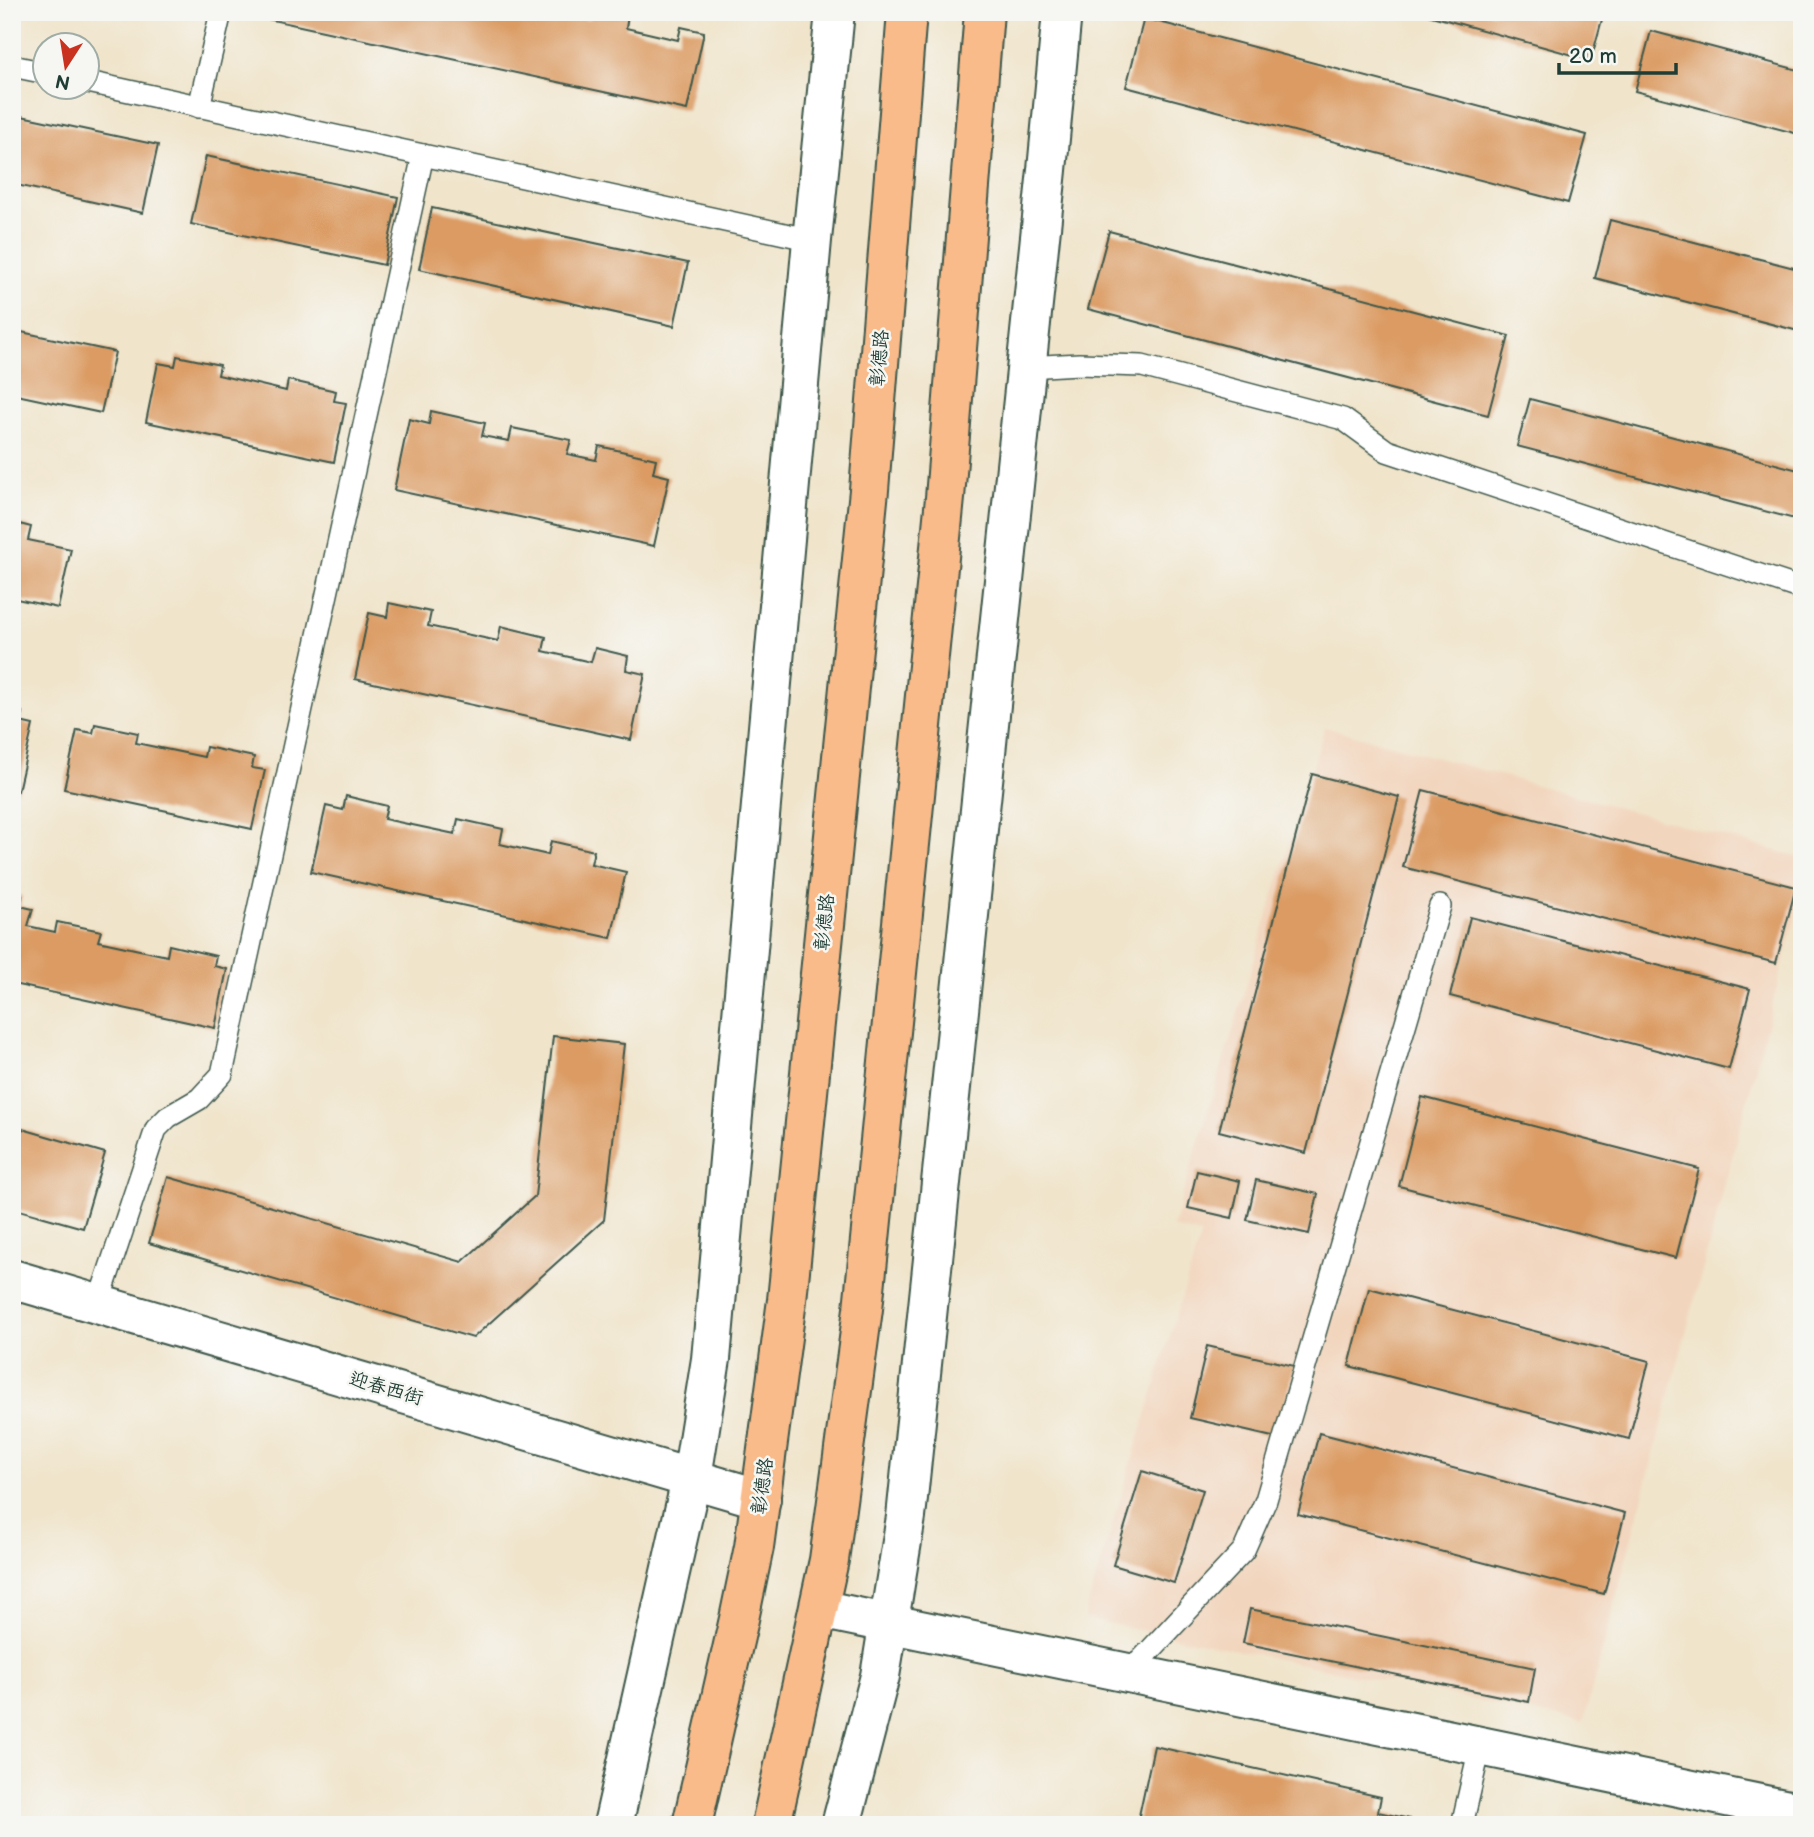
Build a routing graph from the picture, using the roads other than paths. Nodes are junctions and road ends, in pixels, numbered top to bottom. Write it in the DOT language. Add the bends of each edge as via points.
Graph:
graph roads {
  1 [pos="221,12"];
  2 [pos="835,12"];
  3 [pos="907,12"];
  4 [pos="984,12"];
  5 [pos="1062,12"];
  6 [pos="12,66"];
  7 [pos="32,70"];
  8 [pos="102,85"];
  9 [pos="199,107"];
  10 [pos="423,155"];
  11 [pos="812,240"];
  12 [pos="1027,367"];
  13 [pos="1802,589"];
  14 [pos="1440,906"];
  15 [pos="12,1279"];
  16 [pos="97,1304"];
  17 [pos="691,1479"];
  18 [pos="761,1499"];
  19 [pos="819,1609"];
  20 [pos="889,1623"];
  21 [pos="1129,1673"];
  22 [pos="1480,1746"];
  23 [pos="1789,1810"];
  24 [pos="612,1825"];
  25 [pos="692,1825"];
  26 [pos="771,1825"];
  27 [pos="841,1825"];
  28 [pos="1462,1825"];
  1 -- 9 [label="lane"];
  2 -- 11 [label="street"];
  3 -- 18 [label="main road, 彰德路" via="869,491 787,1300"];
  4 -- 19 [label="main road" via="945,498 863,1309"];
  5 -- 12 [label="street"];
  6 -- 7 [label="lane"];
  8 -- 9 [label="lane"];
  9 -- 10 [label="lane"];
  10 -- 11 [label="lane"];
  10 -- 16 [label="lane" via="222,1074 199,1099 156,1129"];
  11 -- 17 [label="street" via="711,1359"];
  12 -- 13 [label="lane" via="1142,366 1343,419 1387,451"];
  12 -- 20 [label="street" via="908,1503"];
  14 -- 21 [label="lane" via="1266,1500 1244,1550"];
  15 -- 16 [label="street, 迎春西街"];
  16 -- 17 [label="street, 迎春西街"];
  17 -- 18 [label="street, 迎春西街"];
  17 -- 24 [label="street"];
  18 -- 25 [label="main road, 彰德路"];
  19 -- 20 [label="street"];
  19 -- 26 [label="main road"];
  20 -- 21 [label="street"];
  20 -- 27 [label="street"];
  21 -- 22 [label="street"];
  22 -- 23 [label="street"];
  22 -- 28 [label="lane"];
}
